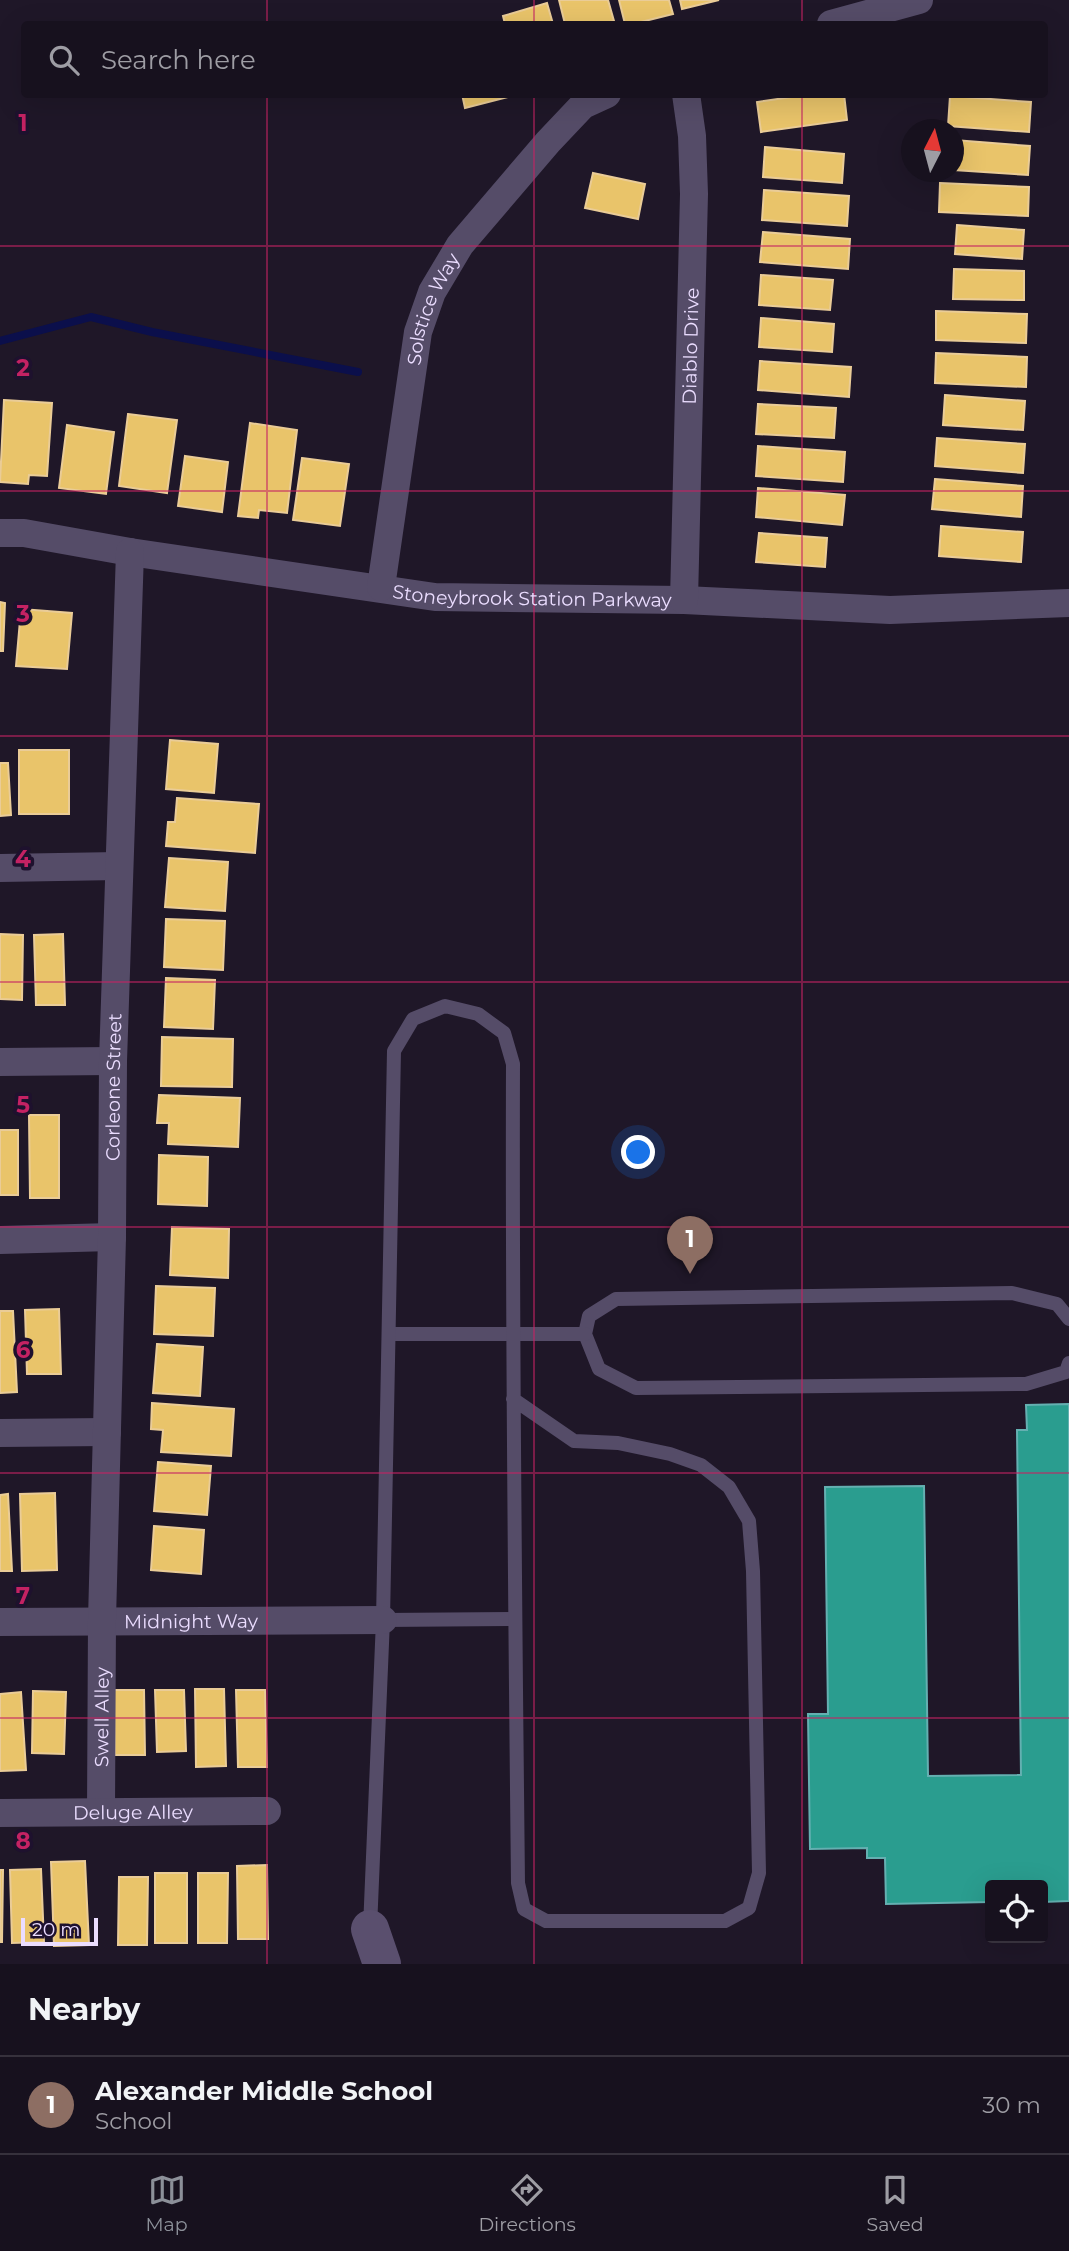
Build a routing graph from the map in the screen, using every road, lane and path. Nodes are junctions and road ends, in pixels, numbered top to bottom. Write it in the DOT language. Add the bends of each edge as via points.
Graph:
graph roads {
  1 [pos="919,0"];
  2 [pos="842,21"];
  3 [pos="598,98"];
  4 [pos="687,98"];
  5 [pos="0,533"];
  6 [pos="130,552"];
  7 [pos="381,587"];
  8 [pos="684,600"];
  9 [pos="1069,603"];
  10 [pos="118,866"];
  11 [pos="0,867"];
  12 [pos="113,1061"];
  13 [pos="0,1062"];
  14 [pos="112,1237"];
  15 [pos="0,1240"];
  16 [pos="1069,1319"];
  17 [pos="390,1334"];
  18 [pos="512,1334"];
  19 [pos="585,1334"];
  20 [pos="1069,1363"];
  21 [pos="513,1399"];
  22 [pos="107,1432"];
  23 [pos="0,1433"];
  24 [pos="515,1619"];
  25 [pos="102,1620"];
  26 [pos="383,1620"];
  27 [pos="0,1622"];
  28 [pos="101,1811"];
  29 [pos="267,1811"];
  30 [pos="0,1812"];
  31 [pos="369,1946"];
  32 [pos="382,1964"];
  1 -- 2 [label="street"];
  3 -- 7 [label="street, Solstice Way" via="583,105 548,142 460,245 432,292 418,332"];
  4 -- 8 [label="street, Diablo Drive" via="694,194"];
  5 -- 6 [label="street, Stoneybrook Station Parkway"];
  6 -- 7 [label="street, Stoneybrook Station Parkway"];
  6 -- 10 [label="street, Corleone Street"];
  7 -- 8 [label="street, Stoneybrook Station Parkway" via="435,597"];
  8 -- 9 [label="street, Stoneybrook Station Parkway" via="890,610"];
  10 -- 11 [label="street"];
  10 -- 12 [label="street, Corleone Street"];
  12 -- 13 [label="street"];
  12 -- 14 [label="street, Corleone Street"];
  14 -- 15 [label="street"];
  14 -- 22 [label="street, Corleone Street"];
  16 -- 19 [label="lane" via="1057,1304 1012,1293 616,1299 589,1316"];
  17 -- 18 [label="lane"];
  17 -- 18 [label="lane" via="394,1051 413,1020 445,1006 478,1014 504,1033 513,1064"];
  17 -- 26 [label="lane"];
  18 -- 19 [label="lane"];
  18 -- 21 [label="lane"];
  19 -- 20 [label="lane" via="599,1369 636,1388 1026,1384 1066,1372"];
  21 -- 24 [label="lane"];
  21 -- 24 [label="lane" via="574,1441 618,1443 701,1465 729,1487 749,1521 759,1874 749,1908 725,1922 546,1921 524,1909 518,1883"];
  22 -- 23 [label="street"];
  22 -- 25 [label="street, Corleone Street"];
  24 -- 26 [label="lane"];
  25 -- 26 [label="street, Midnight Way"];
  25 -- 27 [label="street, Midnight Way"];
  25 -- 28 [label="street, Swell Alley"];
  26 -- 31 [label="lane"];
  28 -- 29 [label="street, Deluge Alley"];
  28 -- 30 [label="street, Deluge Alley"];
  31 -- 32 [label="main road"];
}
